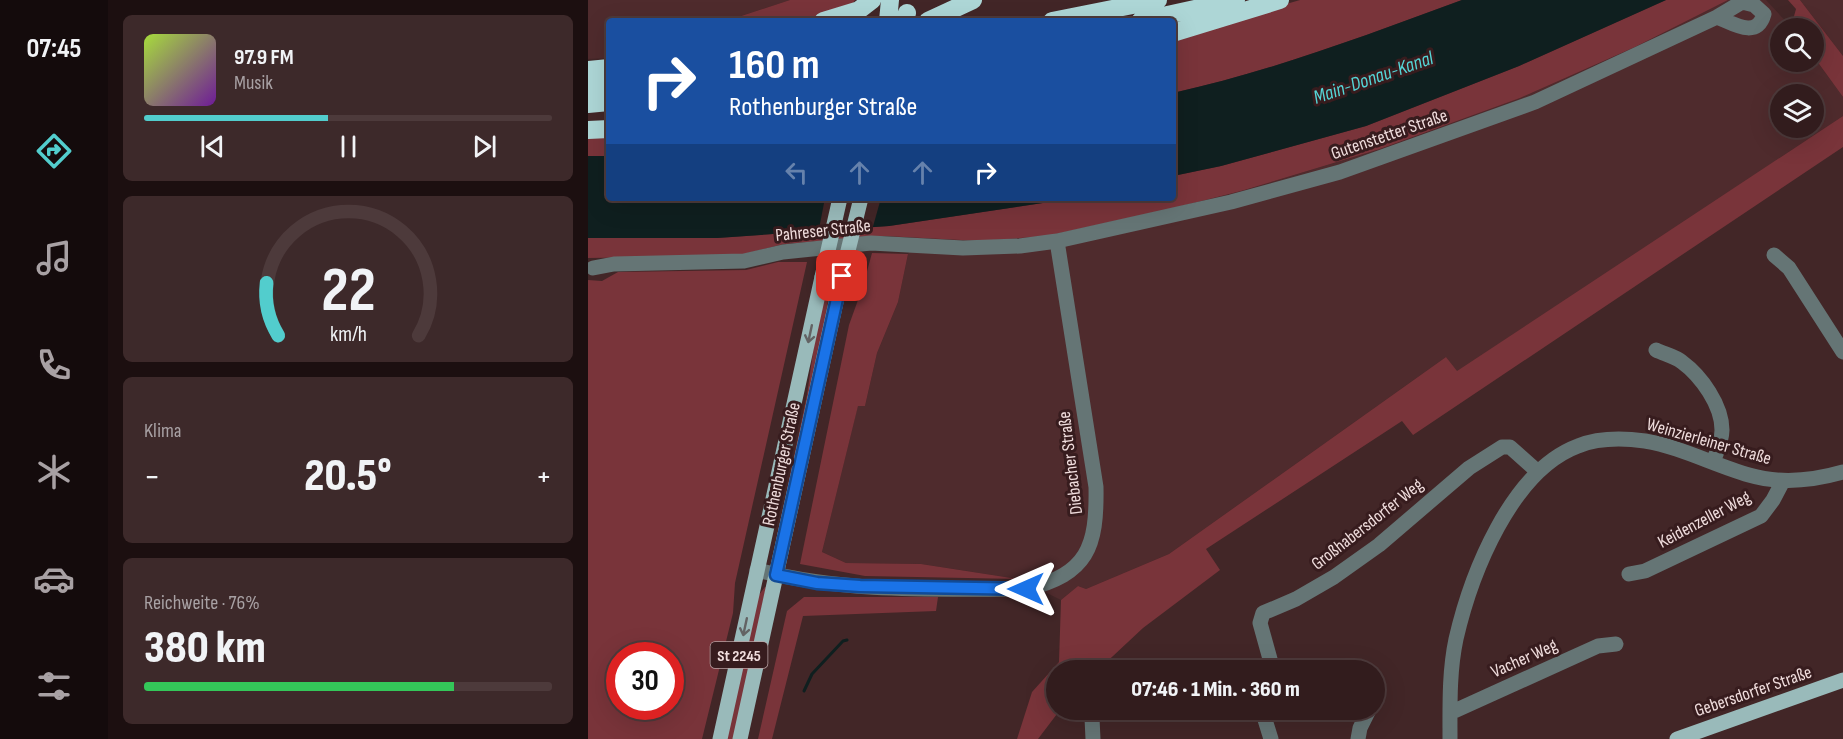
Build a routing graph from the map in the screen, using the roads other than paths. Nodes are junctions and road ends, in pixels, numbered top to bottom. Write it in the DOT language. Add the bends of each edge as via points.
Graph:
graph roads {
  1 [pos="872,0"];
  2 [pos="884,0"];
  3 [pos="890,0"];
  4 [pos="973,0"];
  5 [pos="1158,0"];
  6 [pos="1236,0"];
  7 [pos="1280,0"];
  8 [pos="1717,17"];
  9 [pos="833,18"];
  10 [pos="880,18"];
  11 [pos="888,18"];
  12 [pos="934,18"];
  13 [pos="1067,18"];
  14 [pos="1154,18"];
  15 [pos="1176,32"];
  16 [pos="606,68"];
  17 [pos="588,70"];
  18 [pos="606,86"];
  19 [pos="588,87"];
  20 [pos="606,102"];
  21 [pos="588,104"];
  22 [pos="606,129"];
  23 [pos="588,130"];
  24 [pos="839,201"];
  25 [pos="860,201"];
  26 [pos="1057,241"];
  27 [pos="1774,255"];
  28 [pos="593,268"];
  29 [pos="1656,350"];
  30 [pos="1843,352"];
  31 [pos="1713,462"];
  32 [pos="1537,471"];
  33 [pos="1843,472"];
  34 [pos="1783,481"];
  35 [pos="757,570"];
  36 [pos="1629,574"];
  37 [pos="776,575"];
  38 [pos="1616,644"];
  39 [pos="1269,660"];
  40 [pos="1843,680"];
  41 [pos="1450,714"];
  42 [pos="1092,720"];
  43 [pos="1265,720"];
  44 [pos="1364,720"];
  45 [pos="720,739"];
  46 [pos="740,739"];
  47 [pos="1093,739"];
  48 [pos="1271,739"];
  49 [pos="1358,739"];
  50 [pos="1449,739"];
  51 [pos="1677,739"];
  1 -- 9 [label="highway" via="859,10"];
  2 -- 10 [label="main road"];
  3 -- 11 [label="highway"];
  4 -- 12 [label="highway"];
  5 -- 13 [label="highway"];
  6 -- 14 [label="highway"];
  7 -- 15 [label="highway"];
  8 -- 26 [label="street, Gutenstetter Straße" via="1535,102 1340,172 1231,202"];
  16 -- 17 [label="highway"];
  18 -- 19 [label="highway"];
  20 -- 21 [label="highway"];
  22 -- 23 [label="highway"];
  24 -- 35 [label="main road, Rothenburger Straße / St 2245, one-way, bridge"];
  25 -- 37 [label="main road, Rothenburger Straße / St 2245, bridge"];
  26 -- 28 [label="street, Pahreser Straße" via="963,248 871,243 783,252 744,261 614,264"];
  26 -- 37 [label="street, Diebacher Straße" via="1096,487 1097,519 1082,560 1049,583 1026,589 851,586"];
  27 -- 30 [label="street" via="1789,268"];
  29 -- 31 [label="street" via="1680,360 1715,403 1722,431"];
  31 -- 32 [label="street, Weinzierleiner Straße" via="1659,444 1619,439 1579,445"];
  31 -- 34 [label="street, Weinzierleiner Straße" via="1750,476"];
  32 -- 39 [label="street, Großhabersdorfer Weg" via="1510,447 1502,447 1469,468 1334,577 1263,613 1260,623"];
  32 -- 41 [label="street, Weinzierleiner Straße" via="1490,542 1469,593 1456,640"];
  33 -- 34 [label="street, Weinzierleiner Straße"];
  34 -- 36 [label="street, Keidenzeller Weg" via="1761,516 1646,571"];
  35 -- 37 [label="street, Diebacher Straße"];
  35 -- 45 [label="main road, Rothenburger Straße / St 2245, one-way"];
  37 -- 46 [label="main road, Rothenburger Straße / St 2245"];
  38 -- 41 [label="street, Vacher Weg" via="1598,646"];
  40 -- 51 [label="main road, Gebersdorfer Straße"];
  41 -- 50 [label="street, Weinzierleiner Straße"];
  42 -- 47 [label="street"];
  43 -- 48 [label="street"];
  44 -- 49 [label="street"];
}
